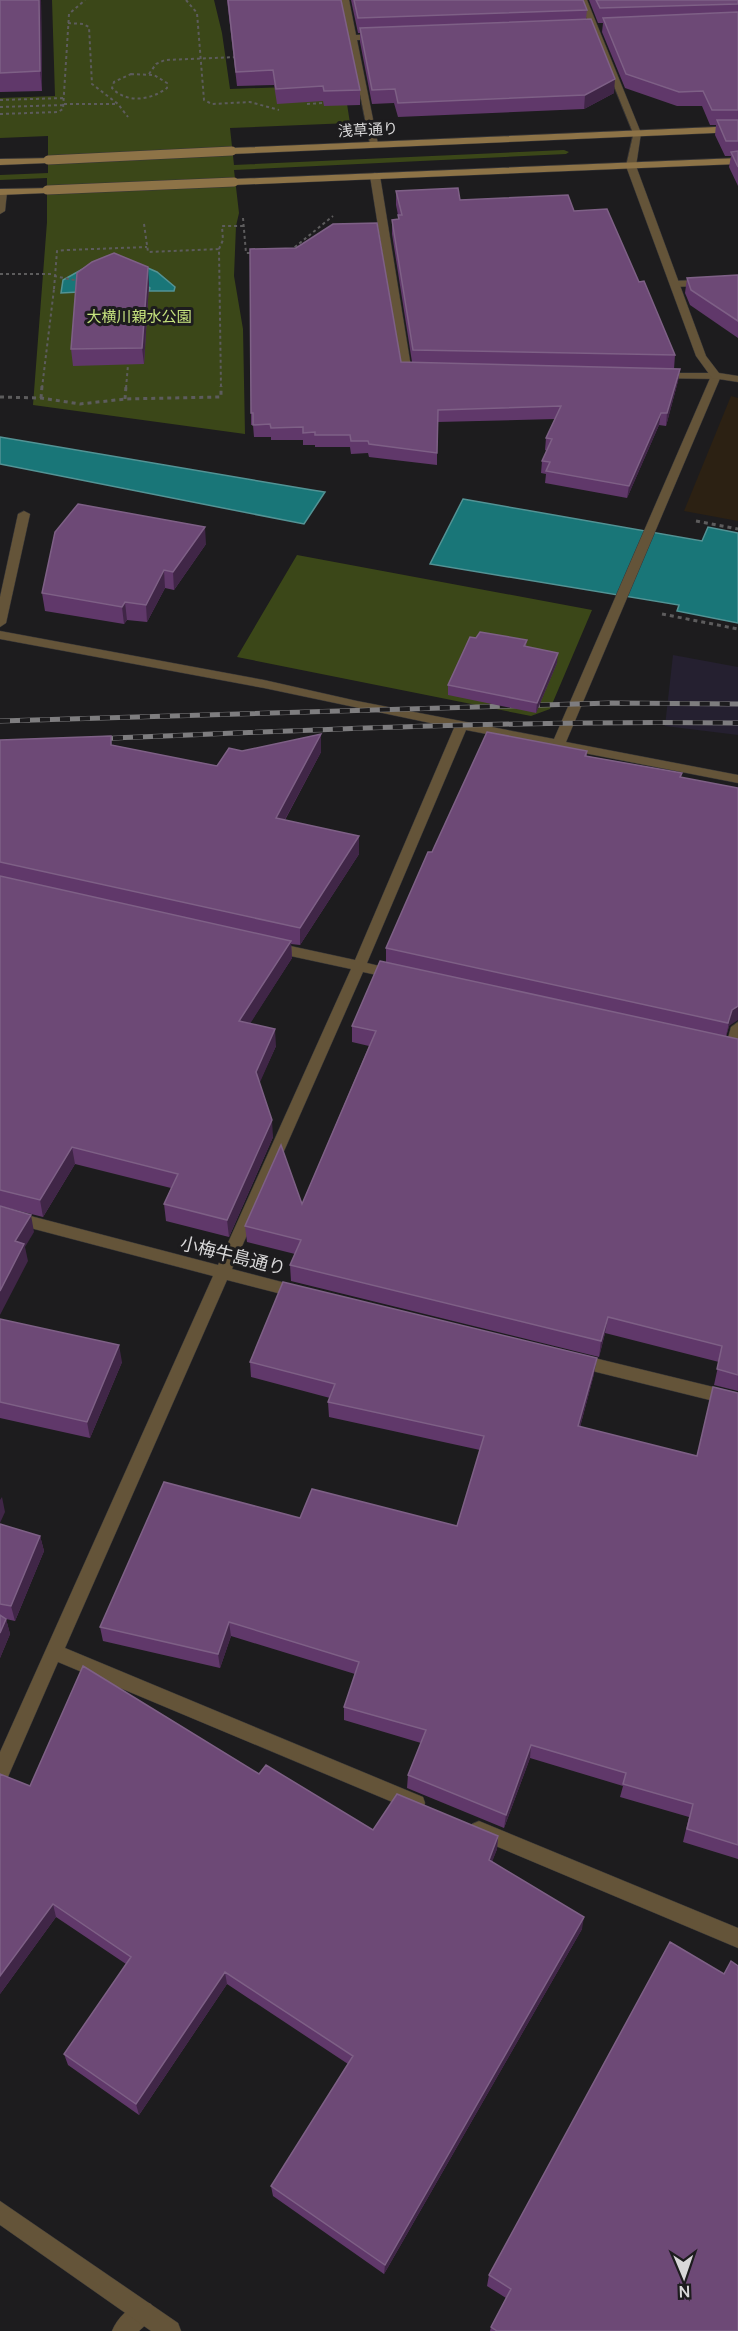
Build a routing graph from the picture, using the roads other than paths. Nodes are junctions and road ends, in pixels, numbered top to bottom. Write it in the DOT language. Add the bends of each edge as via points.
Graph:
graph roads {
  1 [pos="345,0"];
  2 [pos="583,0"];
  3 [pos="389,37"];
  4 [pos="354,38"];
  5 [pos="738,129"];
  6 [pos="637,133"];
  7 [pos="374,144"];
  8 [pos="738,161"];
  9 [pos="0,162"];
  10 [pos="631,166"];
  11 [pos="375,176"];
  12 [pos="1,192"];
  13 [pos="0,211"];
  14 [pos="738,281"];
  15 [pos="675,284"];
  16 [pos="430,370"];
  17 [pos="649,376"];
  18 [pos="716,376"];
  19 [pos="738,379"];
  20 [pos="24,514"];
  21 [pos="0,623"];
  22 [pos="0,635"];
  23 [pos="462,724"];
  24 [pos="560,743"];
  25 [pos="738,779"];
  26 [pos="263,945"];
  27 [pos="359,966"];
  28 [pos="404,976"];
  29 [pos="738,1027"];
  30 [pos="730,1048"];
  31 [pos="0,1214"];
  32 [pos="221,1273"];
  33 [pos="313,1296"];
  34 [pos="566,1358"];
  35 [pos="738,1400"];
  36 [pos="53,1652"];
  37 [pos="0,1773"];
  38 [pos="429,1809"];
  39 [pos="462,1823"];
  40 [pos="738,1938"];
  41 [pos="0,2212"];
  42 [pos="142,2312"];
  43 [pos="123,2331"];
  44 [pos="170,2331"];
  1 -- 4 [label="street"];
  2 -- 6 [label="street"];
  3 -- 4 [label="street"];
  4 -- 7 [label="street"];
  5 -- 6 [label="main road, 浅草通り"];
  6 -- 7 [label="main road, 浅草通り"];
  6 -- 10 [label="street"];
  7 -- 9 [label="main road, 浅草通り, bridge"];
  8 -- 10 [label="main road"];
  10 -- 11 [label="main road"];
  10 -- 15 [label="street"];
  11 -- 12 [label="main road, bridge"];
  11 -- 16 [label="street" via="406,370"];
  12 -- 13 [label="street"];
  14 -- 15 [label="street"];
  15 -- 18 [label="street" via="701,357"];
  17 -- 18 [label="street"];
  18 -- 19 [label="street"];
  18 -- 24 [label="street"];
  20 -- 21 [label="street"];
  22 -- 23 [label="street"];
  23 -- 24 [label="street"];
  23 -- 27 [label="street"];
  24 -- 25 [label="street"];
  26 -- 27 [label="street"];
  27 -- 28 [label="street"];
  27 -- 32 [label="street"];
  29 -- 30 [label="street"];
  31 -- 32 [label="street, 小梅牛島通り"];
  32 -- 33 [label="street, 小梅牛島通り"];
  32 -- 36 [label="street"];
  34 -- 35 [label="street"];
  36 -- 37 [label="street"];
  36 -- 38 [label="street"];
  39 -- 40 [label="street"];
  41 -- 42 [label="street"];
  42 -- 43 [label="street"];
  42 -- 44 [label="street"];
}
